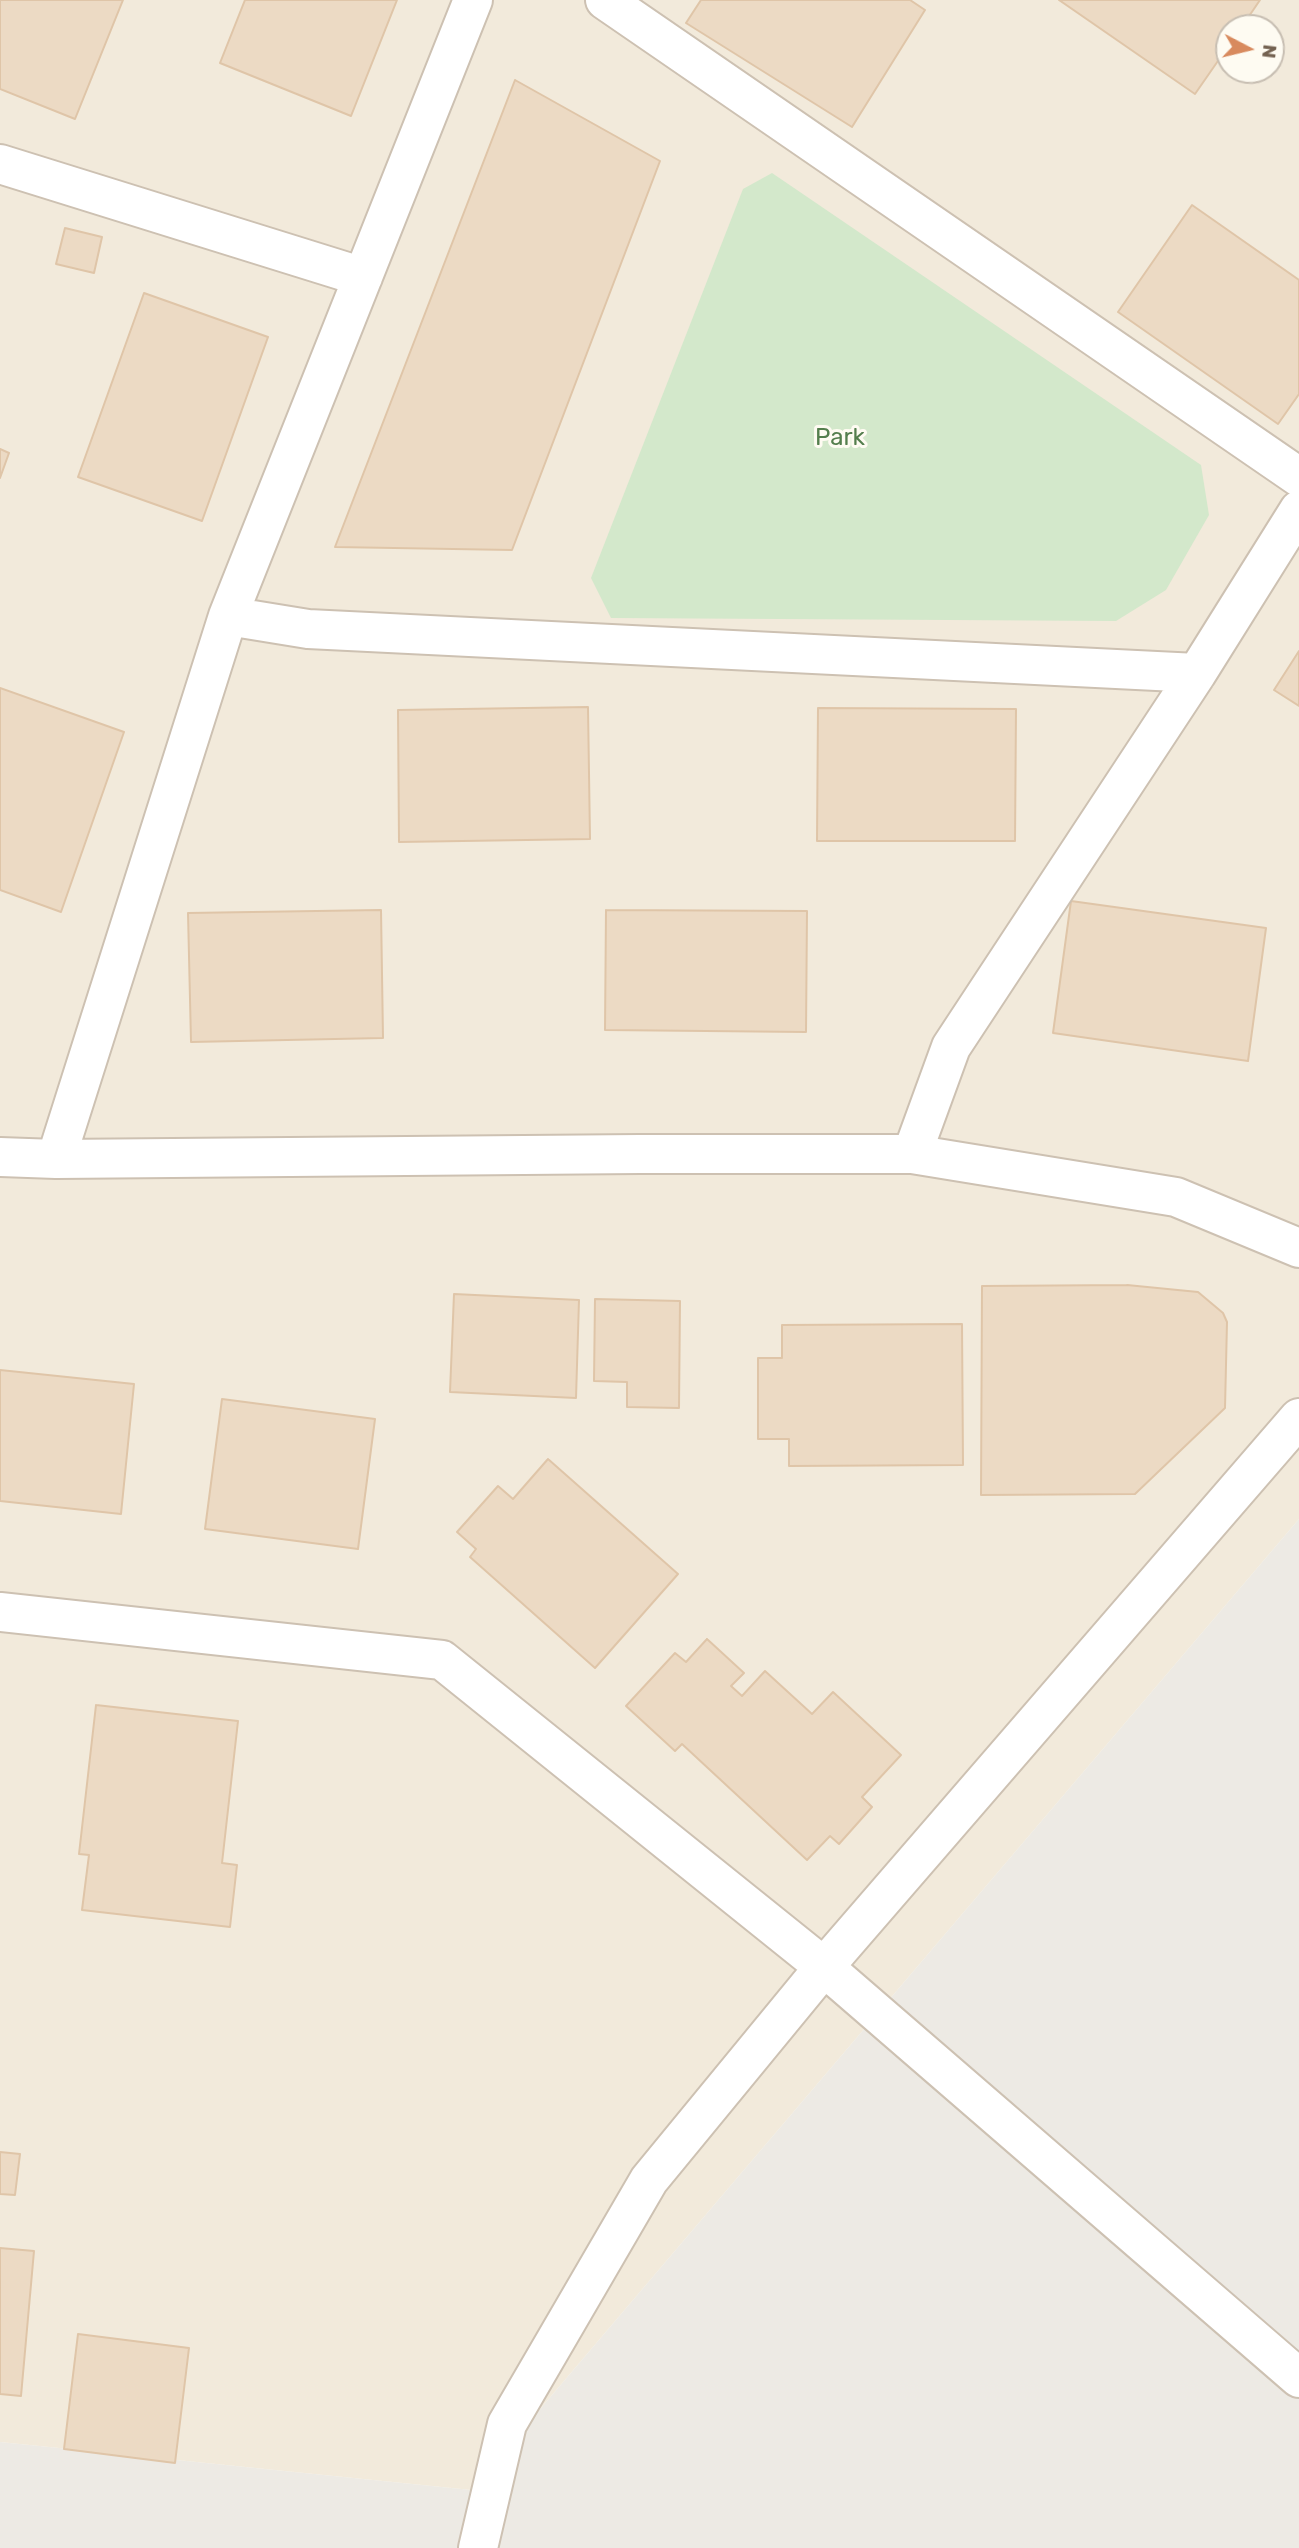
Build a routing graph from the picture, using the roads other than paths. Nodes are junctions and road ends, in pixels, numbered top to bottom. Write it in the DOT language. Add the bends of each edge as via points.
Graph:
graph roads {
  1 [pos="473,0"];
  2 [pos="605,0"];
  3 [pos="0,164"];
  4 [pos="363,277"];
  5 [pos="1299,477"];
  6 [pos="1299,510"];
  7 [pos="228,616"];
  8 [pos="1197,673"];
  9 [pos="912,1154"];
  10 [pos="0,1157"];
  11 [pos="56,1159"];
  12 [pos="1299,1248"];
  13 [pos="1299,1418"];
  14 [pos="0,1612"];
  15 [pos="824,1967"];
  16 [pos="1299,2378"];
  17 [pos="478,2548"];
  1 -- 4 [label="street"];
  2 -- 5 [label="street"];
  3 -- 4 [label="street"];
  4 -- 7 [label="street"];
  6 -- 8 [label="street"];
  7 -- 8 [label="street" via="307,629"];
  7 -- 11 [label="street"];
  8 -- 9 [label="street" via="951,1047"];
  9 -- 11 [label="street"];
  9 -- 12 [label="street" via="1176,1197"];
  10 -- 11 [label="street"];
  13 -- 15 [label="street"];
  14 -- 15 [label="street" via="442,1660"];
  15 -- 16 [label="street"];
  15 -- 17 [label="street" via="649,2180 507,2424"];
}
